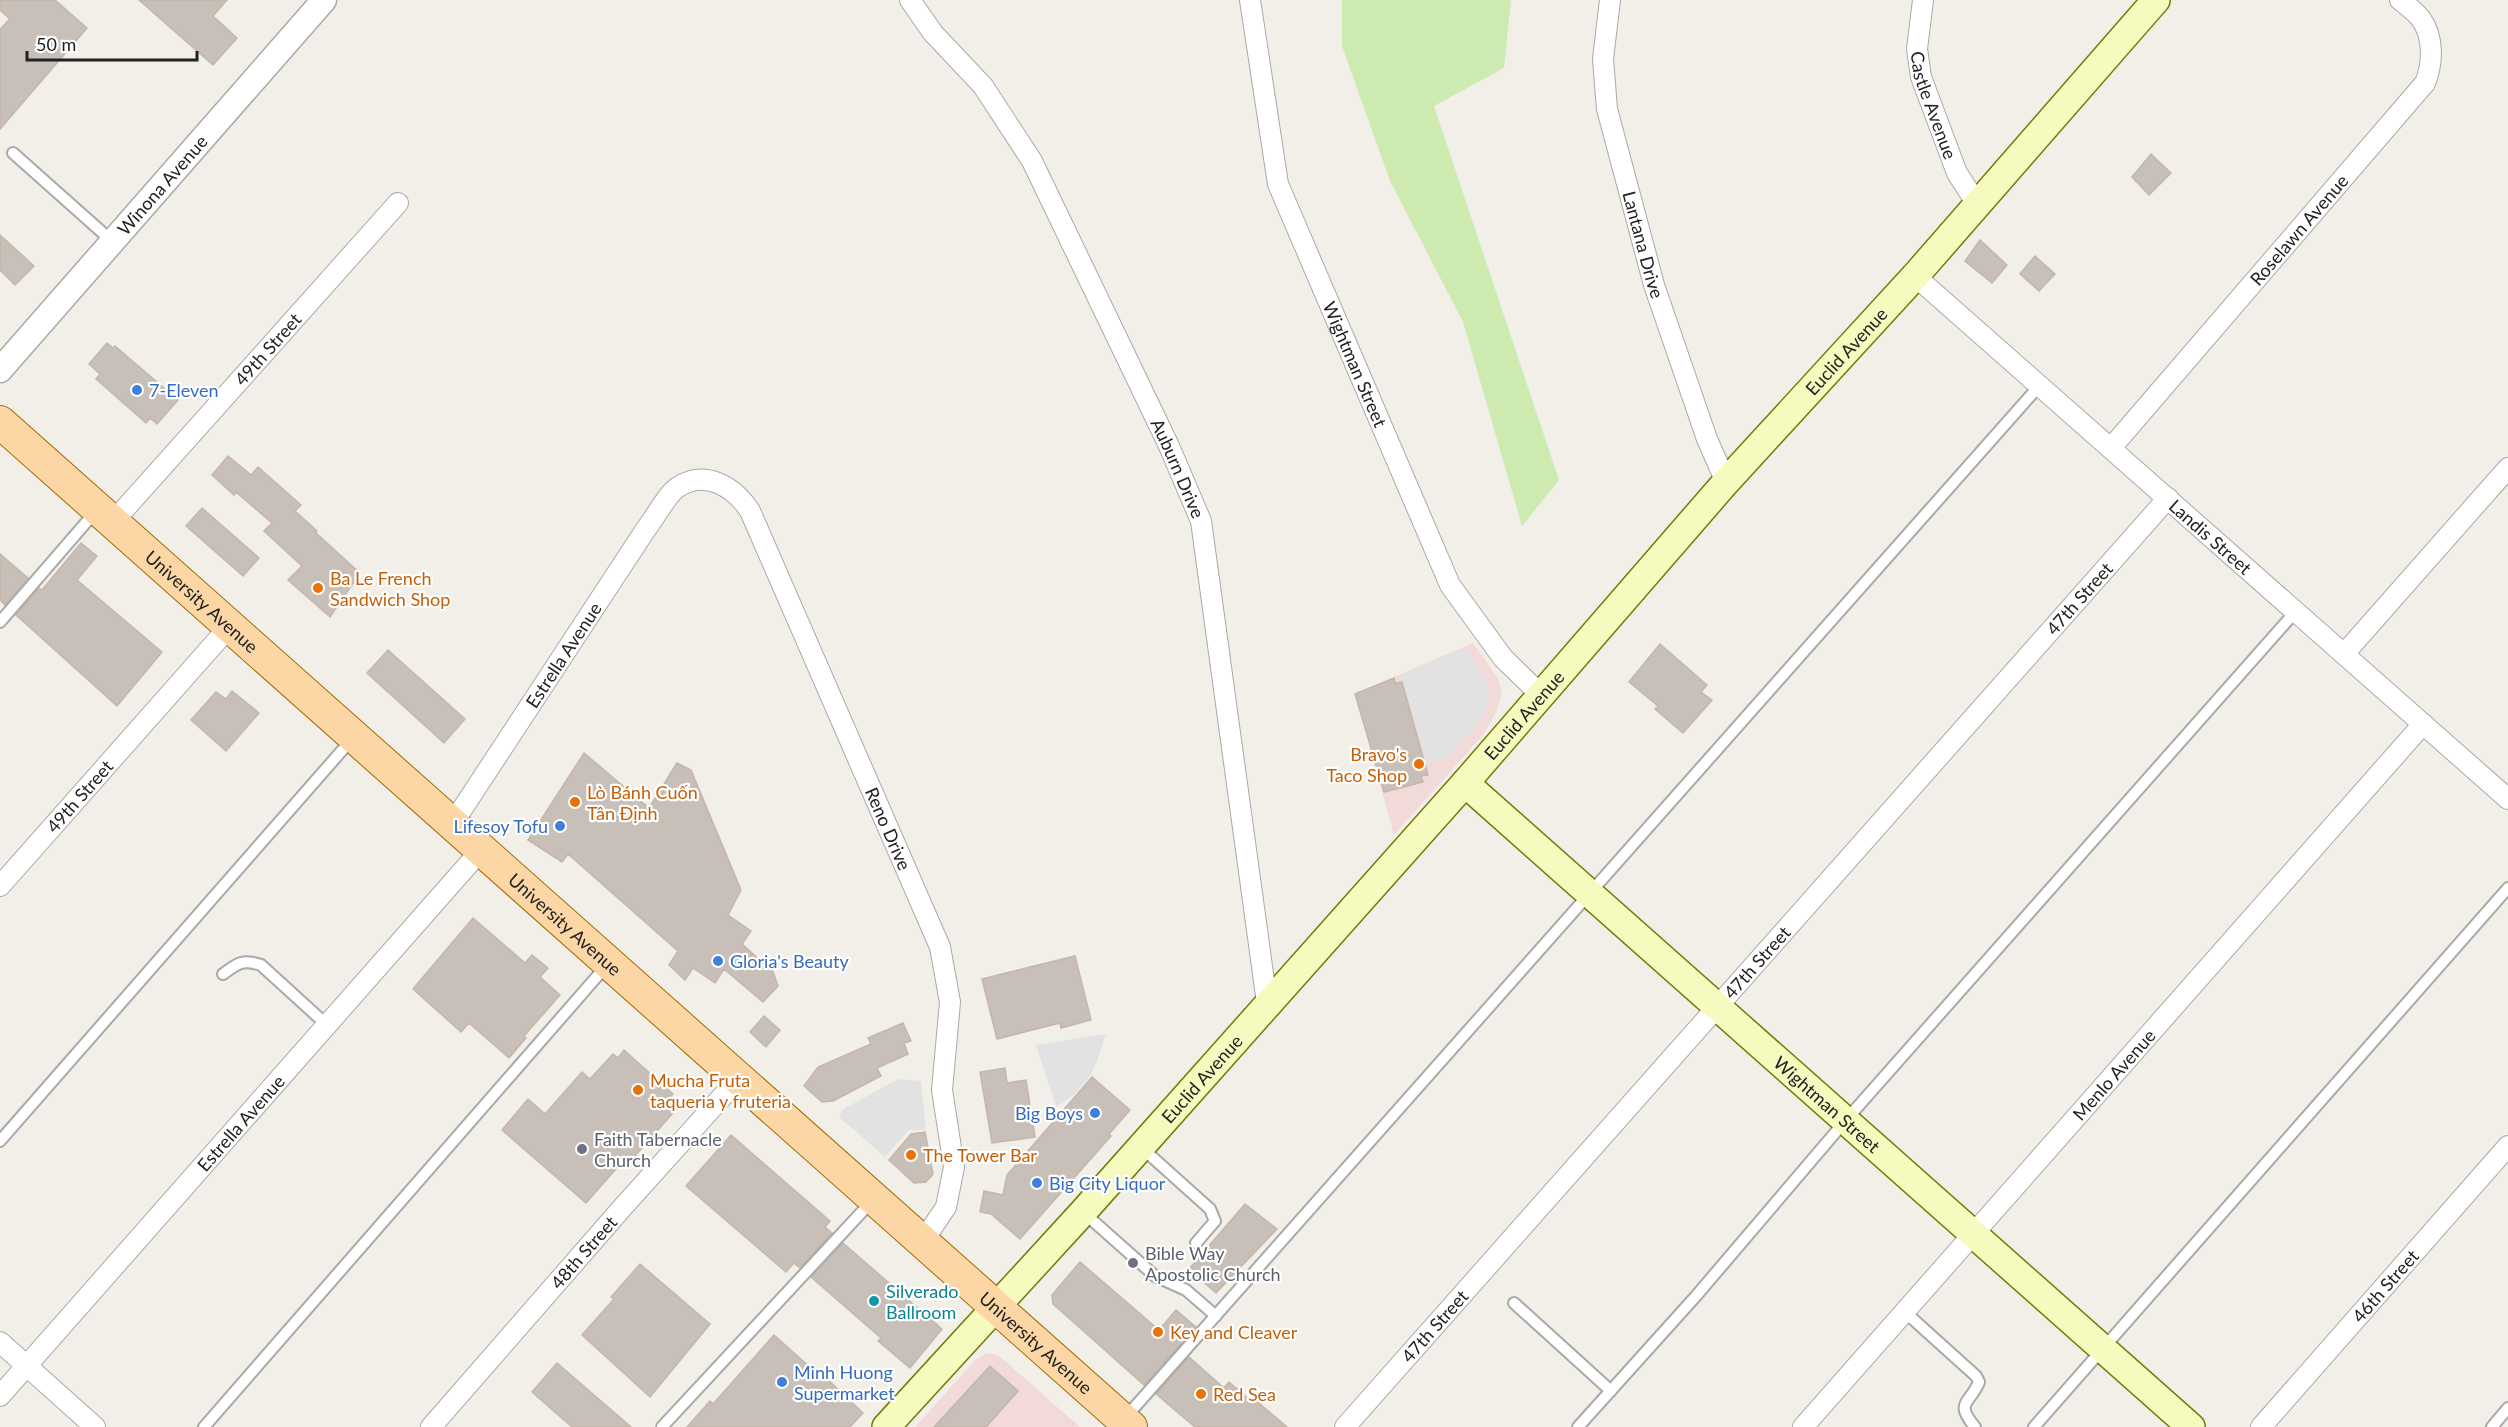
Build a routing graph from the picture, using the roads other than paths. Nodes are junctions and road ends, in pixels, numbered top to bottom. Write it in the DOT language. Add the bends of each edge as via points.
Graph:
graph roads {
  1 [pos="324,0"];
  2 [pos="910,0"];
  3 [pos="1250,0"];
  4 [pos="1610,0"];
  5 [pos="1923,0"];
  6 [pos="2156,0"];
  7 [pos="2400,0"];
  8 [pos="13,153"];
  9 [pos="398,203"];
  10 [pos="1977,204"];
  11 [pos="113,242"];
  12 [pos="1915,276"];
  13 [pos="0,370"];
  14 [pos="2040,385"];
  15 [pos="0,422"];
  16 [pos="2111,448"];
  17 [pos="2508,468"];
  18 [pos="1726,482"];
  19 [pos="677,487"];
  20 [pos="2168,498"];
  21 [pos="106,516"];
  22 [pos="2296,611"];
  23 [pos="0,622"];
  24 [pos="230,626"];
  25 [pos="2344,654"];
  26 [pos="1540,694"];
  27 [pos="2423,724"];
  28 [pos="355,737"];
  29 [pos="1465,783"];
  30 [pos="2508,799"];
  31 [pos="453,824"];
  32 [pos="482,849"];
  33 [pos="0,886"];
  34 [pos="2508,888"];
  35 [pos="1590,893"];
  36 [pos="609,963"];
  37 [pos="223,974"];
  38 [pos="1267,1003"];
  39 [pos="1718,1006"];
  40 [pos="328,1026"];
  41 [pos="739,1078"];
  42 [pos="1846,1120"];
  43 [pos="0,1141"];
  44 [pos="1140,1146"];
  45 [pos="2508,1146"];
  46 [pos="875,1198"];
  47 [pos="1083,1212"];
  48 [pos="1973,1234"];
  49 [pos="923,1241"];
  50 [pos="1196,1243"];
  51 [pos="1515,1303"];
  52 [pos="997,1307"];
  53 [pos="1905,1312"];
  54 [pos="1216,1316"];
  55 [pos="0,1342"];
  56 [pos="2103,1350"];
  57 [pos="27,1366"];
  58 [pos="1611,1391"];
  59 [pos="0,1396"];
  60 [pos="2508,1408"];
  61 [pos="1124,1425"];
  62 [pos="95,1427"];
  63 [pos="204,1427"];
  64 [pos="431,1427"];
  65 [pos="662,1427"];
  66 [pos="886,1427"];
  67 [pos="1345,1427"];
  68 [pos="1578,1427"];
  69 [pos="1803,1427"];
  70 [pos="1975,1427"];
  71 [pos="2034,1427"];
  72 [pos="2191,1427"];
  73 [pos="2261,1427"];
  74 [pos="2492,1427"];
  1 -- 11 [label="street, Winona Avenue"];
  2 -- 38 [label="street, Auburn Drive" via="933,33 983,87 1032,161 1201,521"];
  3 -- 26 [label="street, Wightman Street" via="1282,195 1450,585 1503,658"];
  4 -- 18 [label="street, Lantana Drive" via="1603,59 1608,109 1654,285 1707,439"];
  5 -- 10 [label="street, Castle Avenue" via="1917,49 1921,77 1957,173"];
  6 -- 10 [label="main road, Euclid Avenue"];
  7 -- 16 [label="street, Roselawn Avenue" via="2428,31 2432,68 2425,83"];
  8 -- 11 [label="lane"];
  9 -- 21 [label="street, 49th Street"];
  10 -- 12 [label="main road, Euclid Avenue"];
  11 -- 13 [label="street, Winona Avenue"];
  12 -- 14 [label="street, Landis Street"];
  12 -- 18 [label="main road, Euclid Avenue"];
  14 -- 16 [label="street, Landis Street"];
  14 -- 35 [label="lane"];
  15 -- 21 [label="main road, University Avenue"];
  16 -- 20 [label="street, Landis Street"];
  17 -- 25 [label="street"];
  18 -- 26 [label="main road, Euclid Avenue"];
  19 -- 31 [label="street, Estrella Avenue"];
  19 -- 49 [label="street, Reno Drive" via="703,479 715,482 736,494 750,511 940,947 950,1002 942,1090 954,1167 946,1207"];
  20 -- 22 [label="street, Landis Street"];
  20 -- 39 [label="street, 47th Street"];
  21 -- 23 [label="lane"];
  21 -- 24 [label="main road, University Avenue"];
  22 -- 25 [label="street, Landis Street"];
  22 -- 42 [label="lane"];
  24 -- 28 [label="main road, University Avenue"];
  24 -- 33 [label="street, 49th Street"];
  25 -- 27 [label="street, Landis Street"];
  26 -- 29 [label="main road, Euclid Avenue"];
  27 -- 30 [label="street, Landis Street"];
  27 -- 48 [label="street, Menlo Avenue"];
  28 -- 31 [label="main road, University Avenue"];
  28 -- 43 [label="lane"];
  29 -- 35 [label="main road, Wightman Street"];
  29 -- 38 [label="main road, Euclid Avenue"];
  31 -- 32 [label="main road, University Avenue"];
  32 -- 36 [label="main road, University Avenue"];
  32 -- 40 [label="street, Estrella Avenue"];
  34 -- 56 [label="lane"];
  35 -- 39 [label="main road, Wightman Street"];
  35 -- 54 [label="lane"];
  36 -- 41 [label="main road, University Avenue"];
  36 -- 63 [label="lane"];
  37 -- 40 [label="lane" via="247,961 261,965"];
  38 -- 44 [label="main road, Euclid Avenue"];
  39 -- 42 [label="main road, Wightman Street"];
  39 -- 67 [label="street, 47th Street"];
  40 -- 57 [label="street, Estrella Avenue"];
  41 -- 46 [label="main road, University Avenue"];
  41 -- 64 [label="street, 48th Street"];
  42 -- 48 [label="main road, Wightman Street"];
  42 -- 58 [label="lane"];
  44 -- 47 [label="main road, Euclid Avenue"];
  44 -- 50 [label="lane" via="1210,1209 1215,1221"];
  45 -- 73 [label="street, 46th Street"];
  46 -- 49 [label="main road, University Avenue"];
  46 -- 65 [label="lane"];
  47 -- 52 [label="main road, Euclid Avenue"];
  47 -- 54 [label="lane" via="1155,1276 1186,1290"];
  48 -- 53 [label="street, Menlo Avenue"];
  48 -- 56 [label="main road, Wightman Street"];
  49 -- 52 [label="main road, University Avenue"];
  51 -- 58 [label="lane"];
  52 -- 61 [label="main road, University Avenue"];
  52 -- 66 [label="main road, Euclid Avenue"];
  53 -- 69 [label="street, Menlo Avenue"];
  53 -- 70 [label="lane" via="1980,1382 1964,1405 1964,1412"];
  54 -- 61 [label="lane"];
  55 -- 57 [label="street"];
  56 -- 71 [label="lane"];
  56 -- 72 [label="main road, Wightman Street"];
  57 -- 59 [label="street, Estrella Avenue"];
  57 -- 62 [label="street"];
  58 -- 68 [label="lane"];
  60 -- 74 [label="lane"];
}
